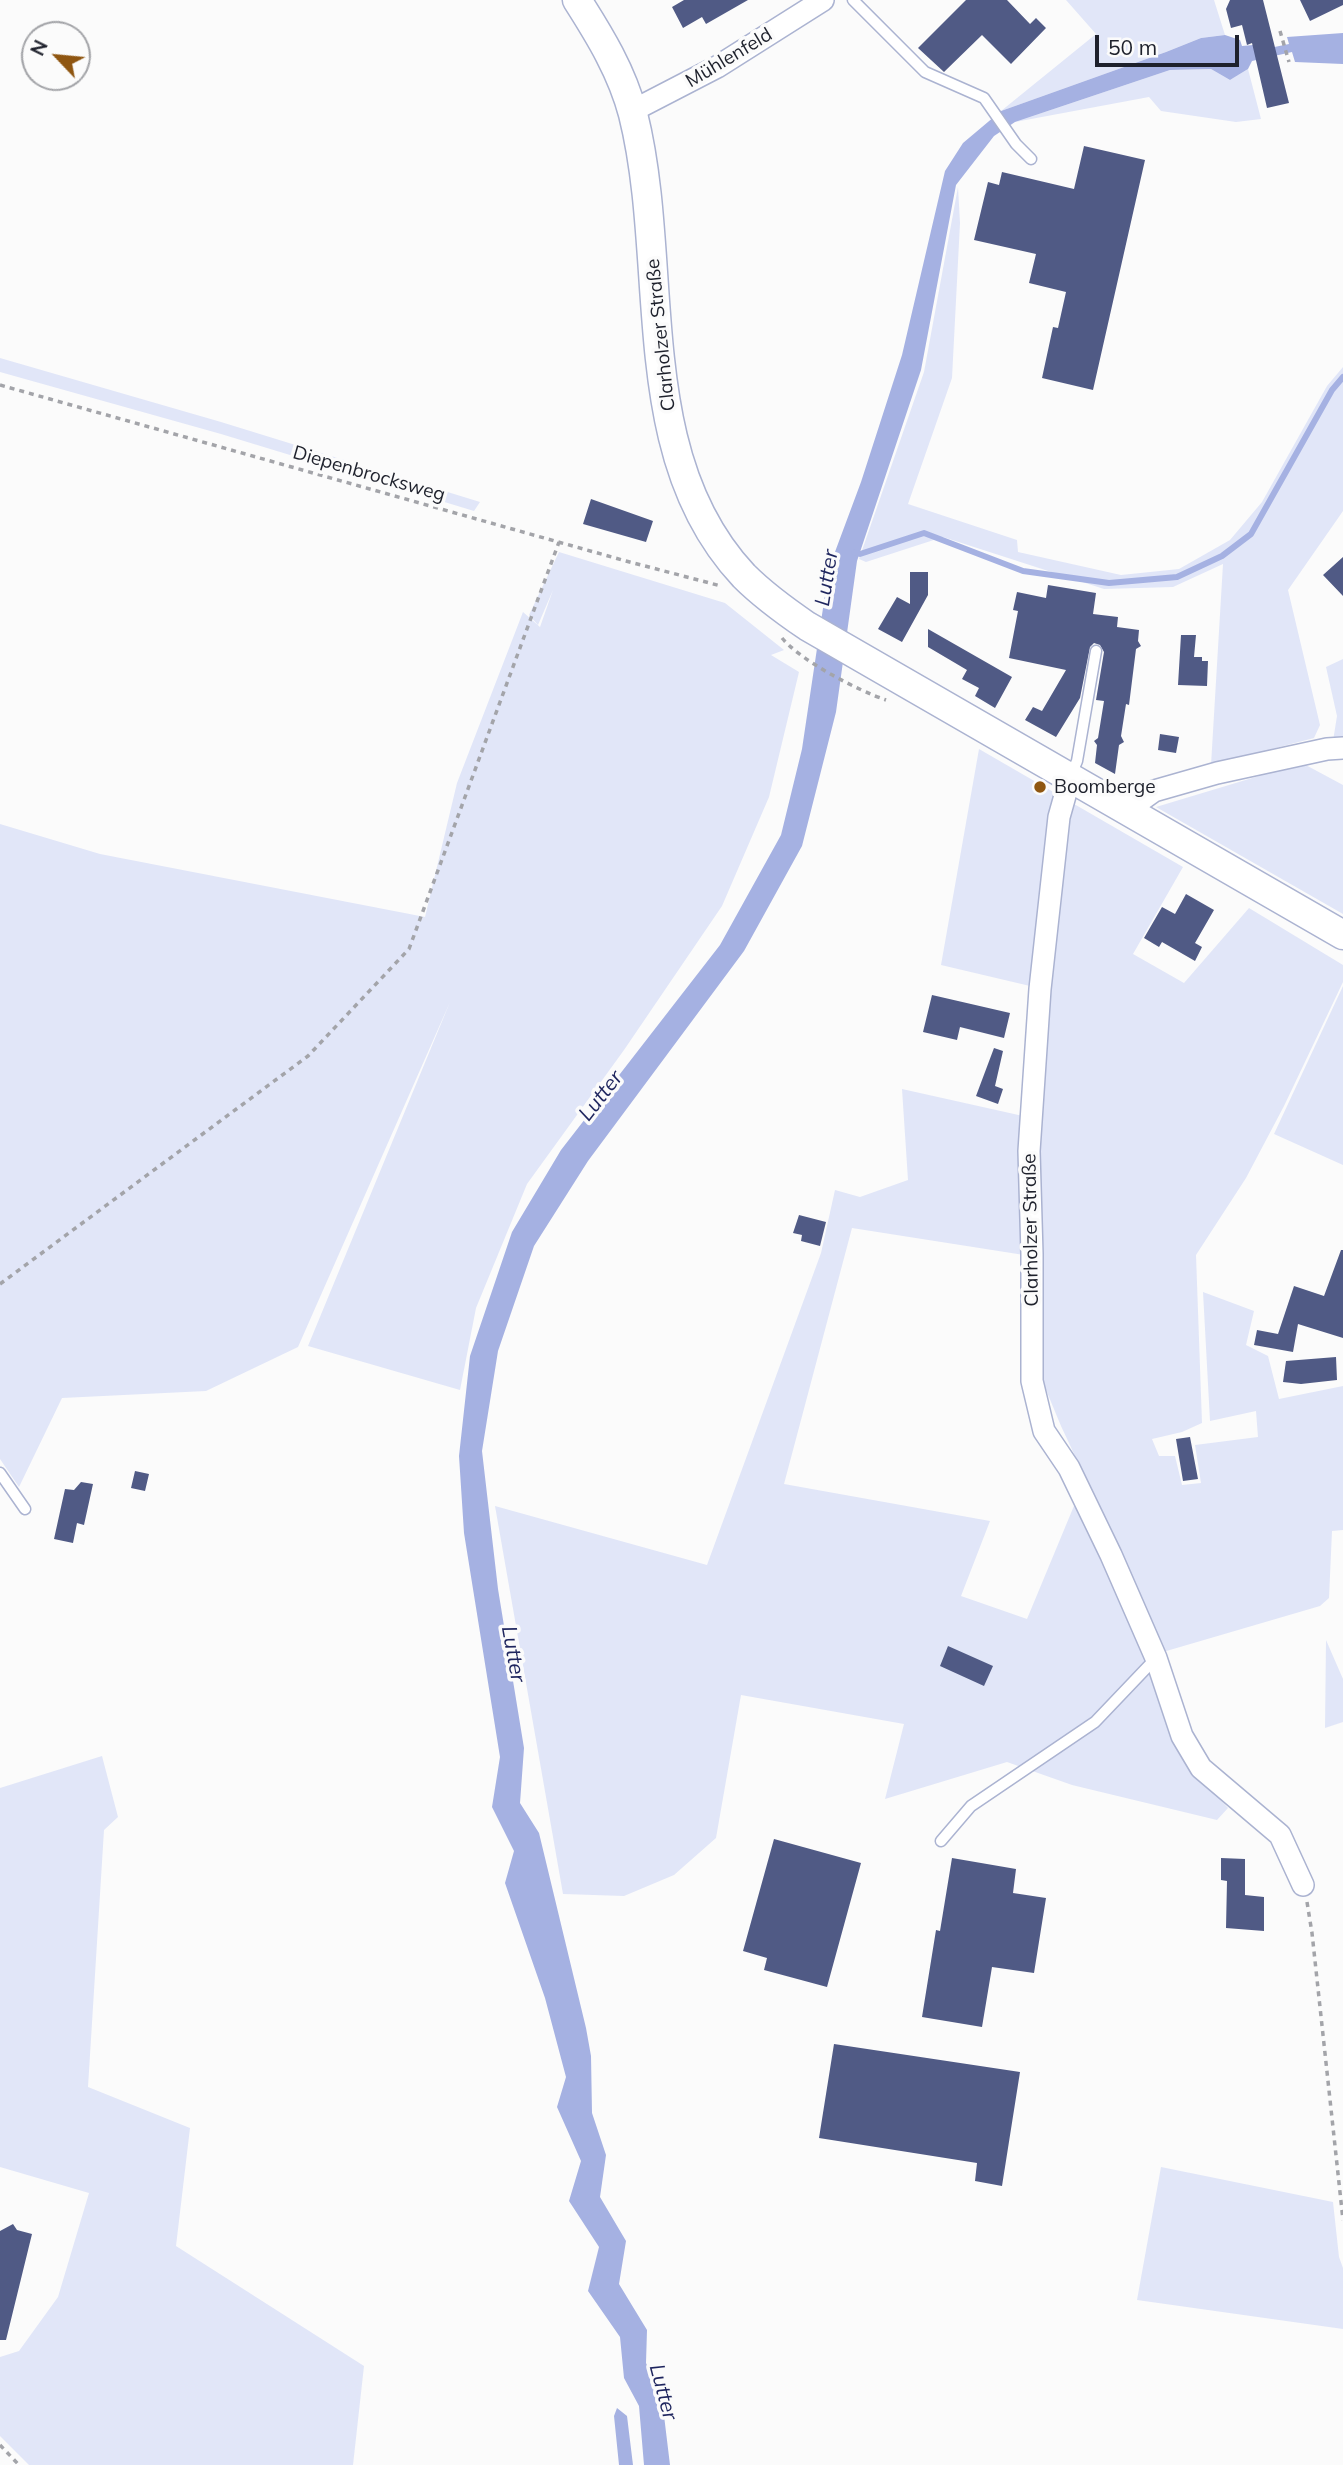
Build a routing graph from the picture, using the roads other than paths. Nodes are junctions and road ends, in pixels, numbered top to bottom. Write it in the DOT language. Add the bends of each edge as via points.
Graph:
graph roads {
  1 [pos="577,0"];
  2 [pos="823,0"];
  3 [pos="853,0"];
  4 [pos="632,111"];
  5 [pos="1031,159"];
  6 [pos="1096,652"];
  7 [pos="1343,748"];
  8 [pos="1070,778"];
  9 [pos="1126,811"];
  10 [pos="1343,935"];
  11 [pos="0,1473"];
  12 [pos="25,1509"];
  13 [pos="1156,1658"];
  14 [pos="941,1841"];
  15 [pos="1303,1885"];
  1 -- 4 [label="street, Clarholzer Straße" via="603,40"];
  2 -- 4 [label="street, Mühlenfeld" via="717,67"];
  3 -- 5 [label="lane" via="925,72 984,98"];
  4 -- 8 [label="street, Clarholzer Straße" via="649,202 668,417 700,515 719,544 744,576 807,626"];
  6 -- 8 [label="lane"];
  7 -- 9 [label="street" via="1217,773 1154,791"];
  8 -- 9 [label="street, Clarholzer Straße"];
  8 -- 13 [label="street, Clarholzer Straße" via="1059,817 1040,989 1029,1151 1032,1381 1044,1431 1069,1468"];
  9 -- 10 [label="street, Clarholzer Straße"];
  11 -- 12 [label="lane"];
  13 -- 14 [label="lane" via="1095,1722 971,1806"];
  13 -- 15 [label="street, Clarholzer Straße" via="1182,1736 1201,1768 1280,1835"];
}
